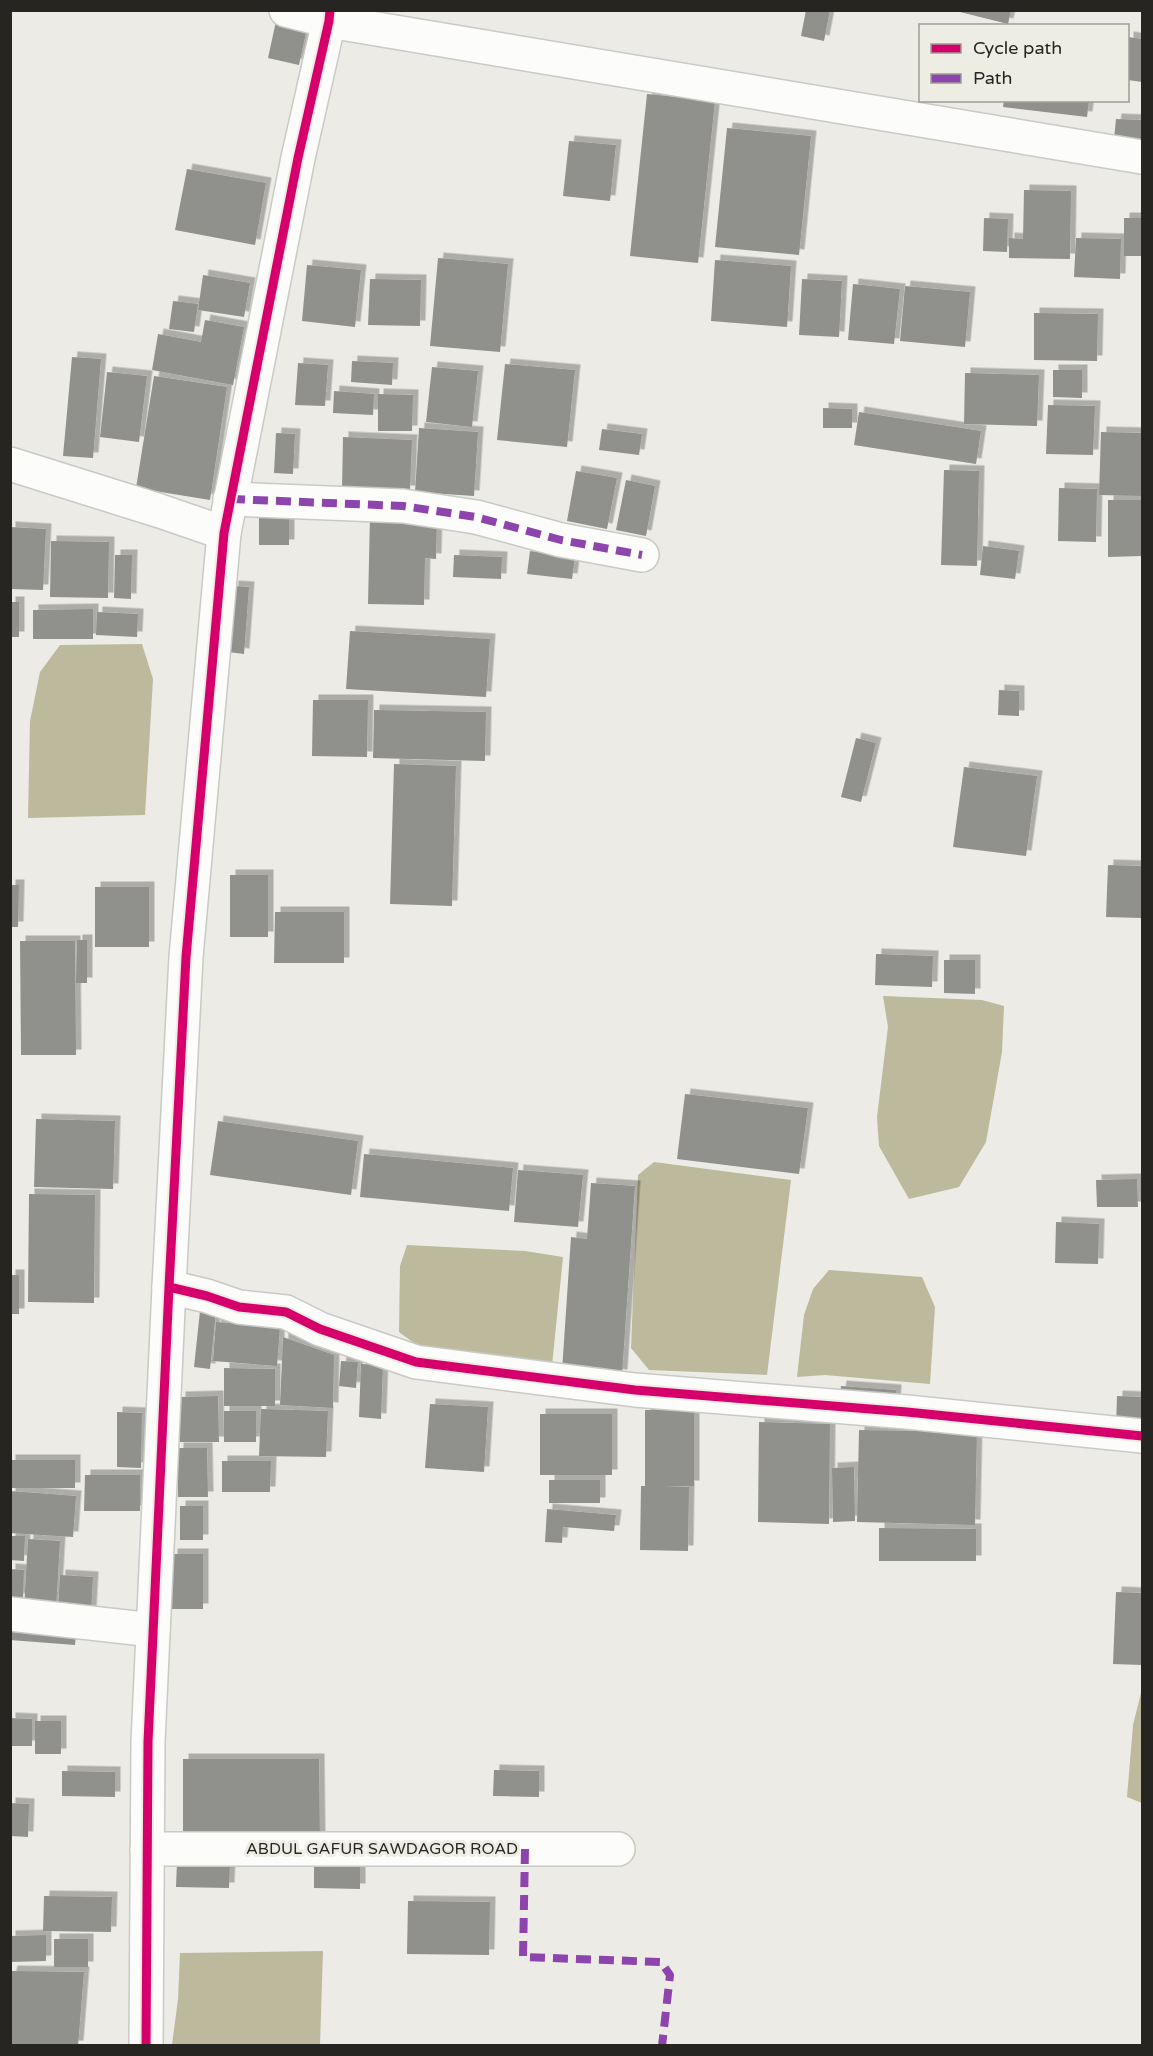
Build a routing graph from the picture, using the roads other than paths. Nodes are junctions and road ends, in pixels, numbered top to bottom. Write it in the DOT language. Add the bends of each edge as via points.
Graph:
graph roads {
  1 [pos="286,10"];
  2 [pos="330,16"];
  3 [pos="1143,157"];
  4 [pos="10,464"];
  5 [pos="230,499"];
  6 [pos="224,533"];
  7 [pos="642,555"];
  8 [pos="169,1287"];
  9 [pos="1143,1436"];
  10 [pos="10,1614"];
  11 [pos="153,1630"];
  12 [pos="618,1848"];
  13 [pos="147,1849"];
  14 [pos="146,2046"];
  1 -- 2 [label="street"];
  2 -- 3 [label="street"];
  2 -- 5 [label="street"];
  4 -- 6 [label="street"];
  5 -- 6 [label="street"];
  5 -- 7 [label="street" via="403,506 476,517 561,540"];
  6 -- 8 [label="street" via="186,957"];
  8 -- 9 [label="street" via="239,1307 286,1312 320,1329 416,1362 635,1390"];
  8 -- 11 [label="street"];
  10 -- 11 [label="street"];
  11 -- 13 [label="street"];
  12 -- 13 [label="street, ABDUL GAFUR SAWDAGOR ROAD"];
  13 -- 14 [label="street"];
}
